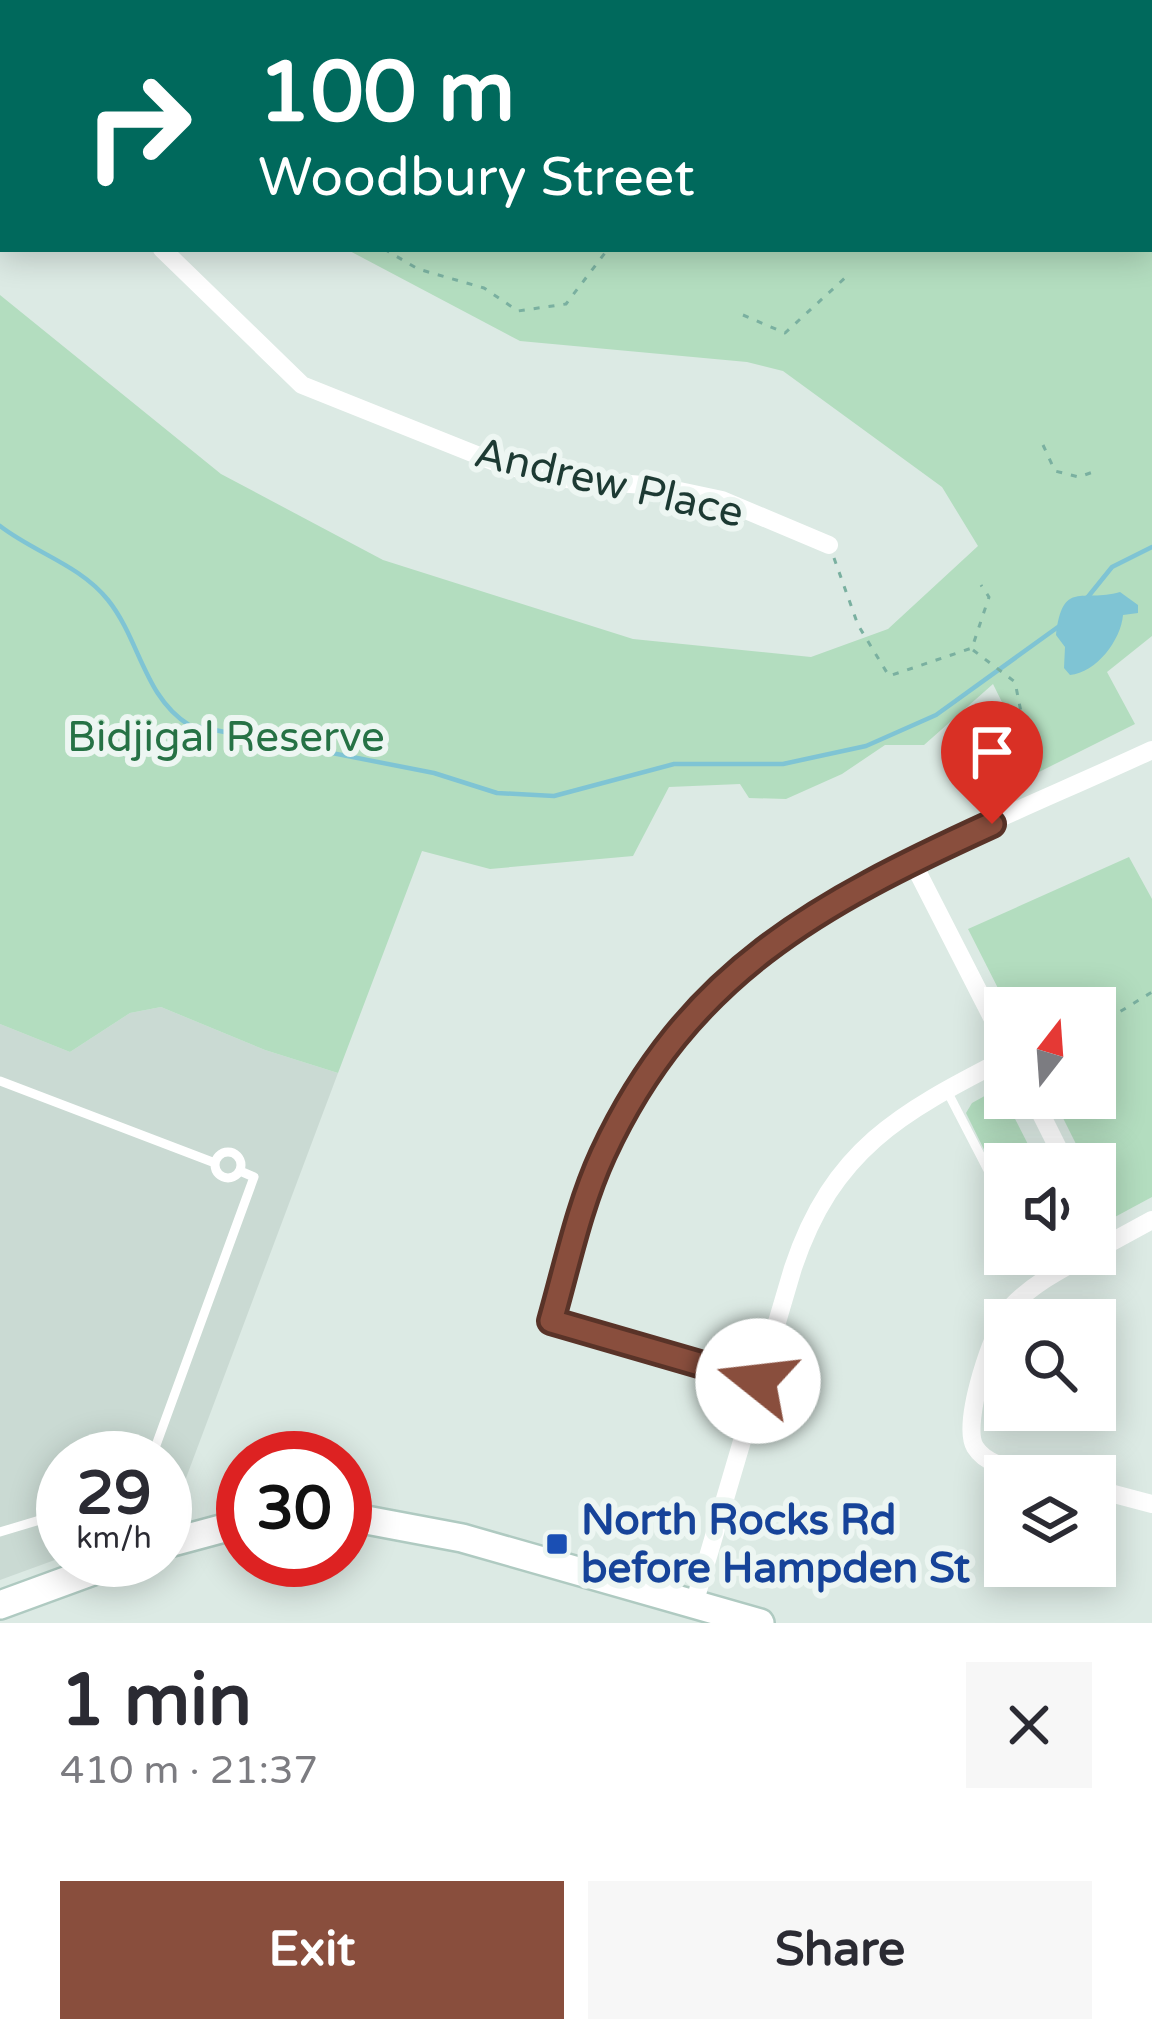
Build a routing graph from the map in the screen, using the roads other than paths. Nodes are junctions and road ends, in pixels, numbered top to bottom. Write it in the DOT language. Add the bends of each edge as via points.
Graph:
graph roads {
  1 [pos="166,252"];
  2 [pos="830,545"];
  3 [pos="1152,750"];
  4 [pos="912,861"];
  5 [pos="984,1002"];
  6 [pos="984,1070"];
  7 [pos="0,1081"];
  8 [pos="946,1089"];
  9 [pos="215,1163"];
  10 [pos="984,1163"];
  11 [pos="240,1172"];
  12 [pos="1152,1220"];
  13 [pos="1116,1240"];
  14 [pos="1042,1275"];
  15 [pos="1051,1275"];
  16 [pos="1044,1279"];
  17 [pos="758,1381"];
  18 [pos="161,1431"];
  19 [pos="984,1459"];
  20 [pos="1116,1495"];
  21 [pos="1152,1504"];
  22 [pos="372,1520"];
  23 [pos="36,1521"];
  24 [pos="0,1532"];
  25 [pos="49,1587"];
  26 [pos="694,1604"];
  27 [pos="0,1605"];
  28 [pos="760,1623"];
  1 -- 2 [label="street, Andrew Place" via="302,386 502,465 722,500"];
  3 -- 4 [label="street"];
  4 -- 5 [label="street"];
  4 -- 17 [label="street" via="753,956 696,1009 632,1098 586,1197 551,1321"];
  6 -- 8 [label="street"];
  7 -- 9 [label="lane"];
  8 -- 10 [label="lane"];
  8 -- 17 [label="street" via="894,1119 832,1186 802,1240"];
  9 -- 11 [label="lane" via="223,1176"];
  9 -- 11 [label="lane" via="230,1151 241,1159"];
  11 -- 18 [label="lane" via="254,1177"];
  12 -- 13 [label="street"];
  14 -- 16 [label="lane"];
  15 -- 16 [label="street"];
  16 -- 19 [label="street" via="995,1332 971,1420 969,1452"];
  17 -- 26 [label="street"];
  20 -- 21 [label="street"];
  22 -- 26 [label="main road"];
  23 -- 24 [label="lane"];
  25 -- 27 [label="main road"];
  26 -- 28 [label="main road"];
}
